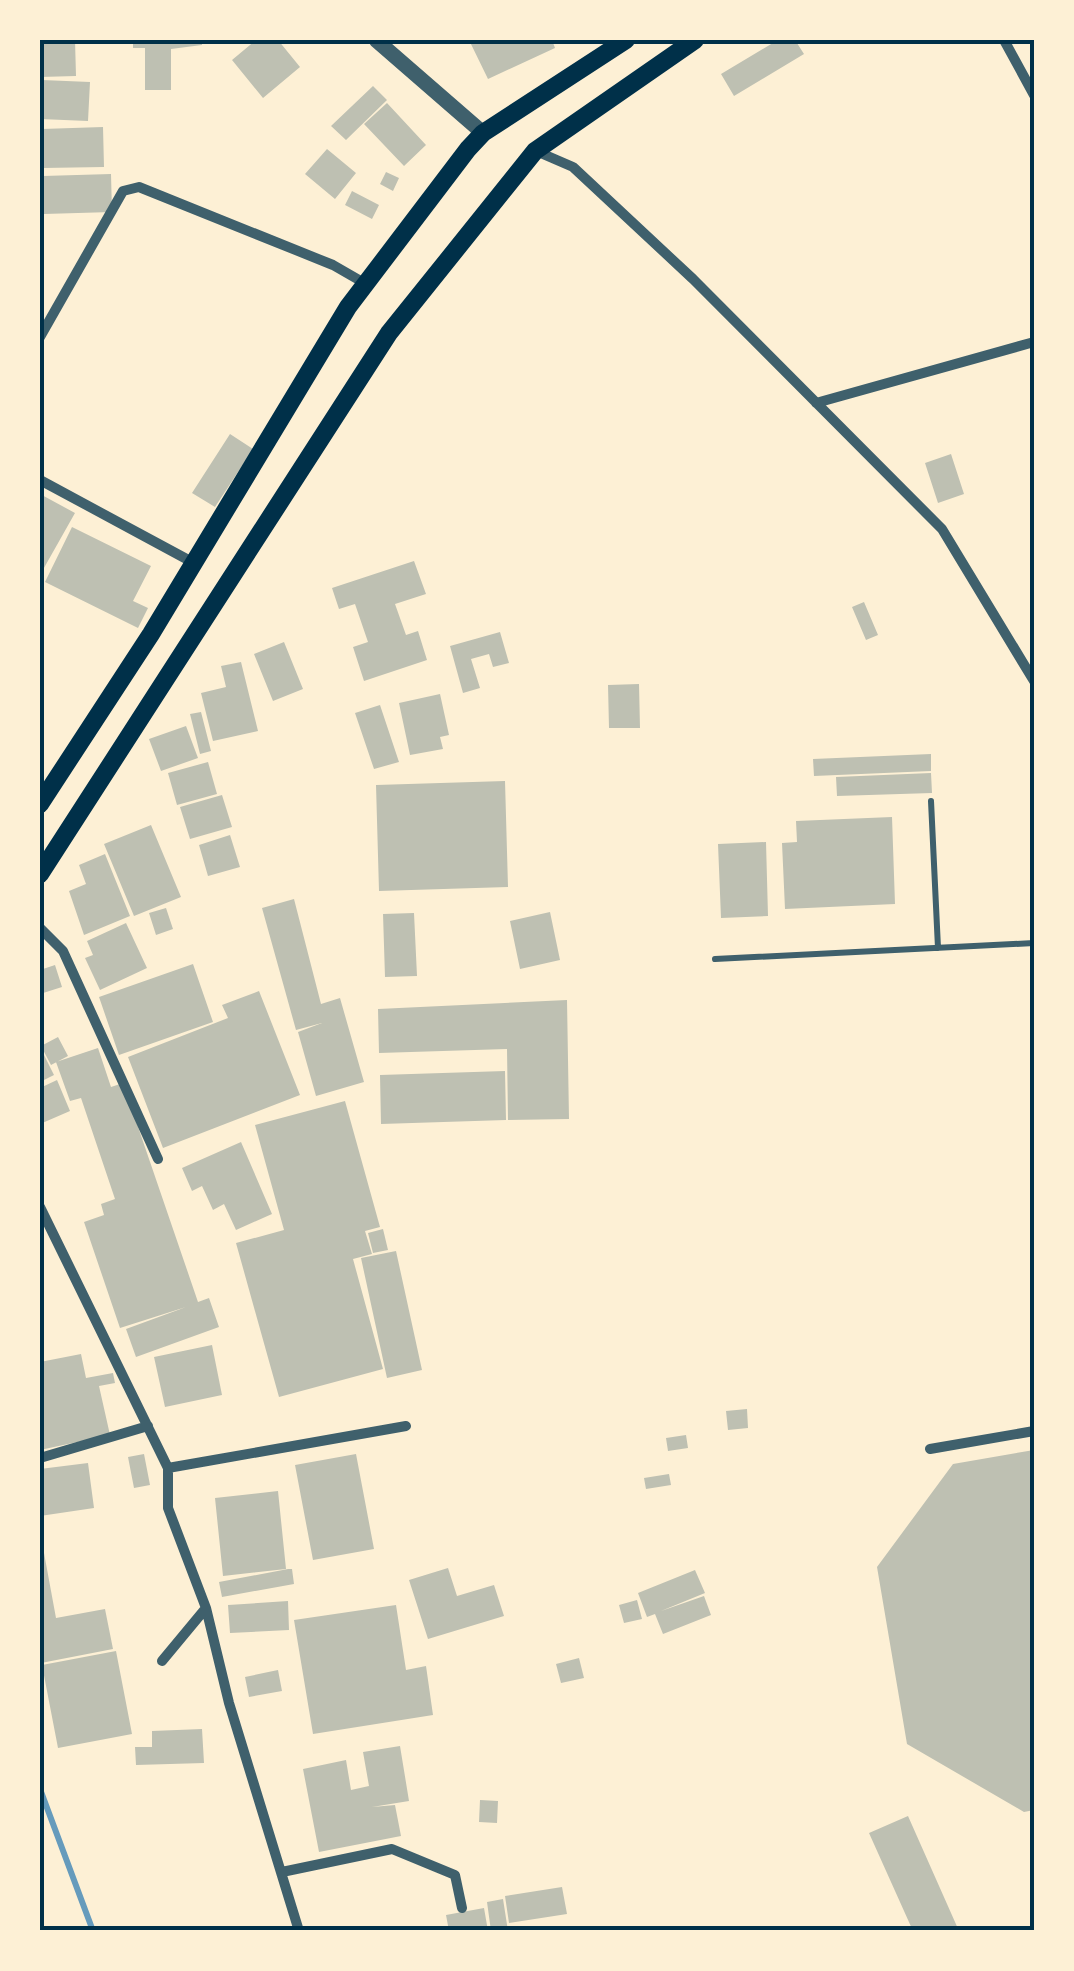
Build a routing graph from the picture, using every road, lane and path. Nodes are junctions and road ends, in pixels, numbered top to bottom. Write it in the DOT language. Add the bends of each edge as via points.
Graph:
graph roads {
  1 [pos="376,40"];
  2 [pos="626,40"];
  3 [pos="696,40"];
  4 [pos="1004,40"];
  5 [pos="607,46"];
  6 [pos="1034,95"];
  7 [pos="484,133"];
  8 [pos="534,151"];
  9 [pos="366,284"];
  10 [pos="40,336"];
  11 [pos="1034,342"];
  12 [pos="816,403"];
  13 [pos="40,480"];
  14 [pos="194,563"];
  15 [pos="1034,680"];
  16 [pos="931,801"];
  17 [pos="40,804"];
  18 [pos="40,874"];
  19 [pos="40,928"];
  20 [pos="1034,942"];
  21 [pos="938,948"];
  22 [pos="715,959"];
  23 [pos="158,1159"];
  24 [pos="40,1207"];
  25 [pos="148,1426"];
  26 [pos="406,1426"];
  27 [pos="1034,1431"];
  28 [pos="930,1449"];
  29 [pos="40,1458"];
  30 [pos="168,1468"];
  31 [pos="206,1608"];
  32 [pos="162,1661"];
  33 [pos="282,1872"];
  34 [pos="462,1908"];
  35 [pos="299,1931"];
  1 -- 7 [label="street"];
  2 -- 5 [label="main road"];
  3 -- 8 [label="main road"];
  4 -- 6 [label="street"];
  5 -- 7 [label="main road"];
  7 -- 9 [label="main road"];
  8 -- 12 [label="street" via="573,167"];
  8 -- 18 [label="main road" via="388,333"];
  9 -- 10 [label="street" via="139,187 123,190"];
  9 -- 14 [label="main road"];
  11 -- 12 [label="street"];
  12 -- 15 [label="street" via="942,529"];
  13 -- 14 [label="street"];
  14 -- 17 [label="main road"];
  16 -- 21 [label="lane"];
  19 -- 23 [label="street" via="62,951"];
  20 -- 21 [label="lane"];
  21 -- 22 [label="lane"];
  24 -- 25 [label="street"];
  25 -- 29 [label="street"];
  25 -- 30 [label="street"];
  26 -- 30 [label="street"];
  27 -- 28 [label="street"];
  30 -- 31 [label="street" via="168,1508"];
  31 -- 32 [label="street"];
  31 -- 33 [label="street"];
  33 -- 34 [label="street" via="392,1850 455,1875"];
  33 -- 35 [label="street"];
}
